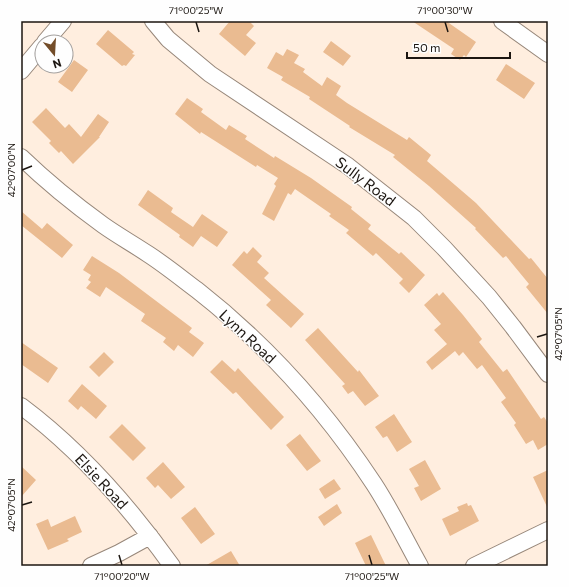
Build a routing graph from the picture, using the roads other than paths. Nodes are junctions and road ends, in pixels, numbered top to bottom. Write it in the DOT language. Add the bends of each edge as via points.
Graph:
graph roads {
  1 [pos="63,21"];
  2 [pos="153,21"];
  3 [pos="502,21"];
  4 [pos="52,34"];
  5 [pos="548,54"];
  6 [pos="34,56"];
  7 [pos="21,71"];
  8 [pos="21,157"];
  9 [pos="548,374"];
  10 [pos="21,406"];
  11 [pos="548,530"];
  12 [pos="150,536"];
  13 [pos="91,566"];
  14 [pos="172,566"];
  15 [pos="420,566"];
  16 [pos="474,566"];
  1 -- 4 [label="street"];
  2 -- 9 [label="street, Sully Road" via="168,38 210,74 348,166 414,218 485,292"];
  3 -- 5 [label="street"];
  6 -- 7 [label="street"];
  8 -- 15 [label="street, Lynn Road" via="43,178 104,225 197,290 273,358 326,419 358,461"];
  10 -- 12 [label="street, Elsie Road" via="69,446 111,488"];
  11 -- 16 [label="street"];
  12 -- 13 [label="street"];
  12 -- 14 [label="street, Elsie Road"];
}
